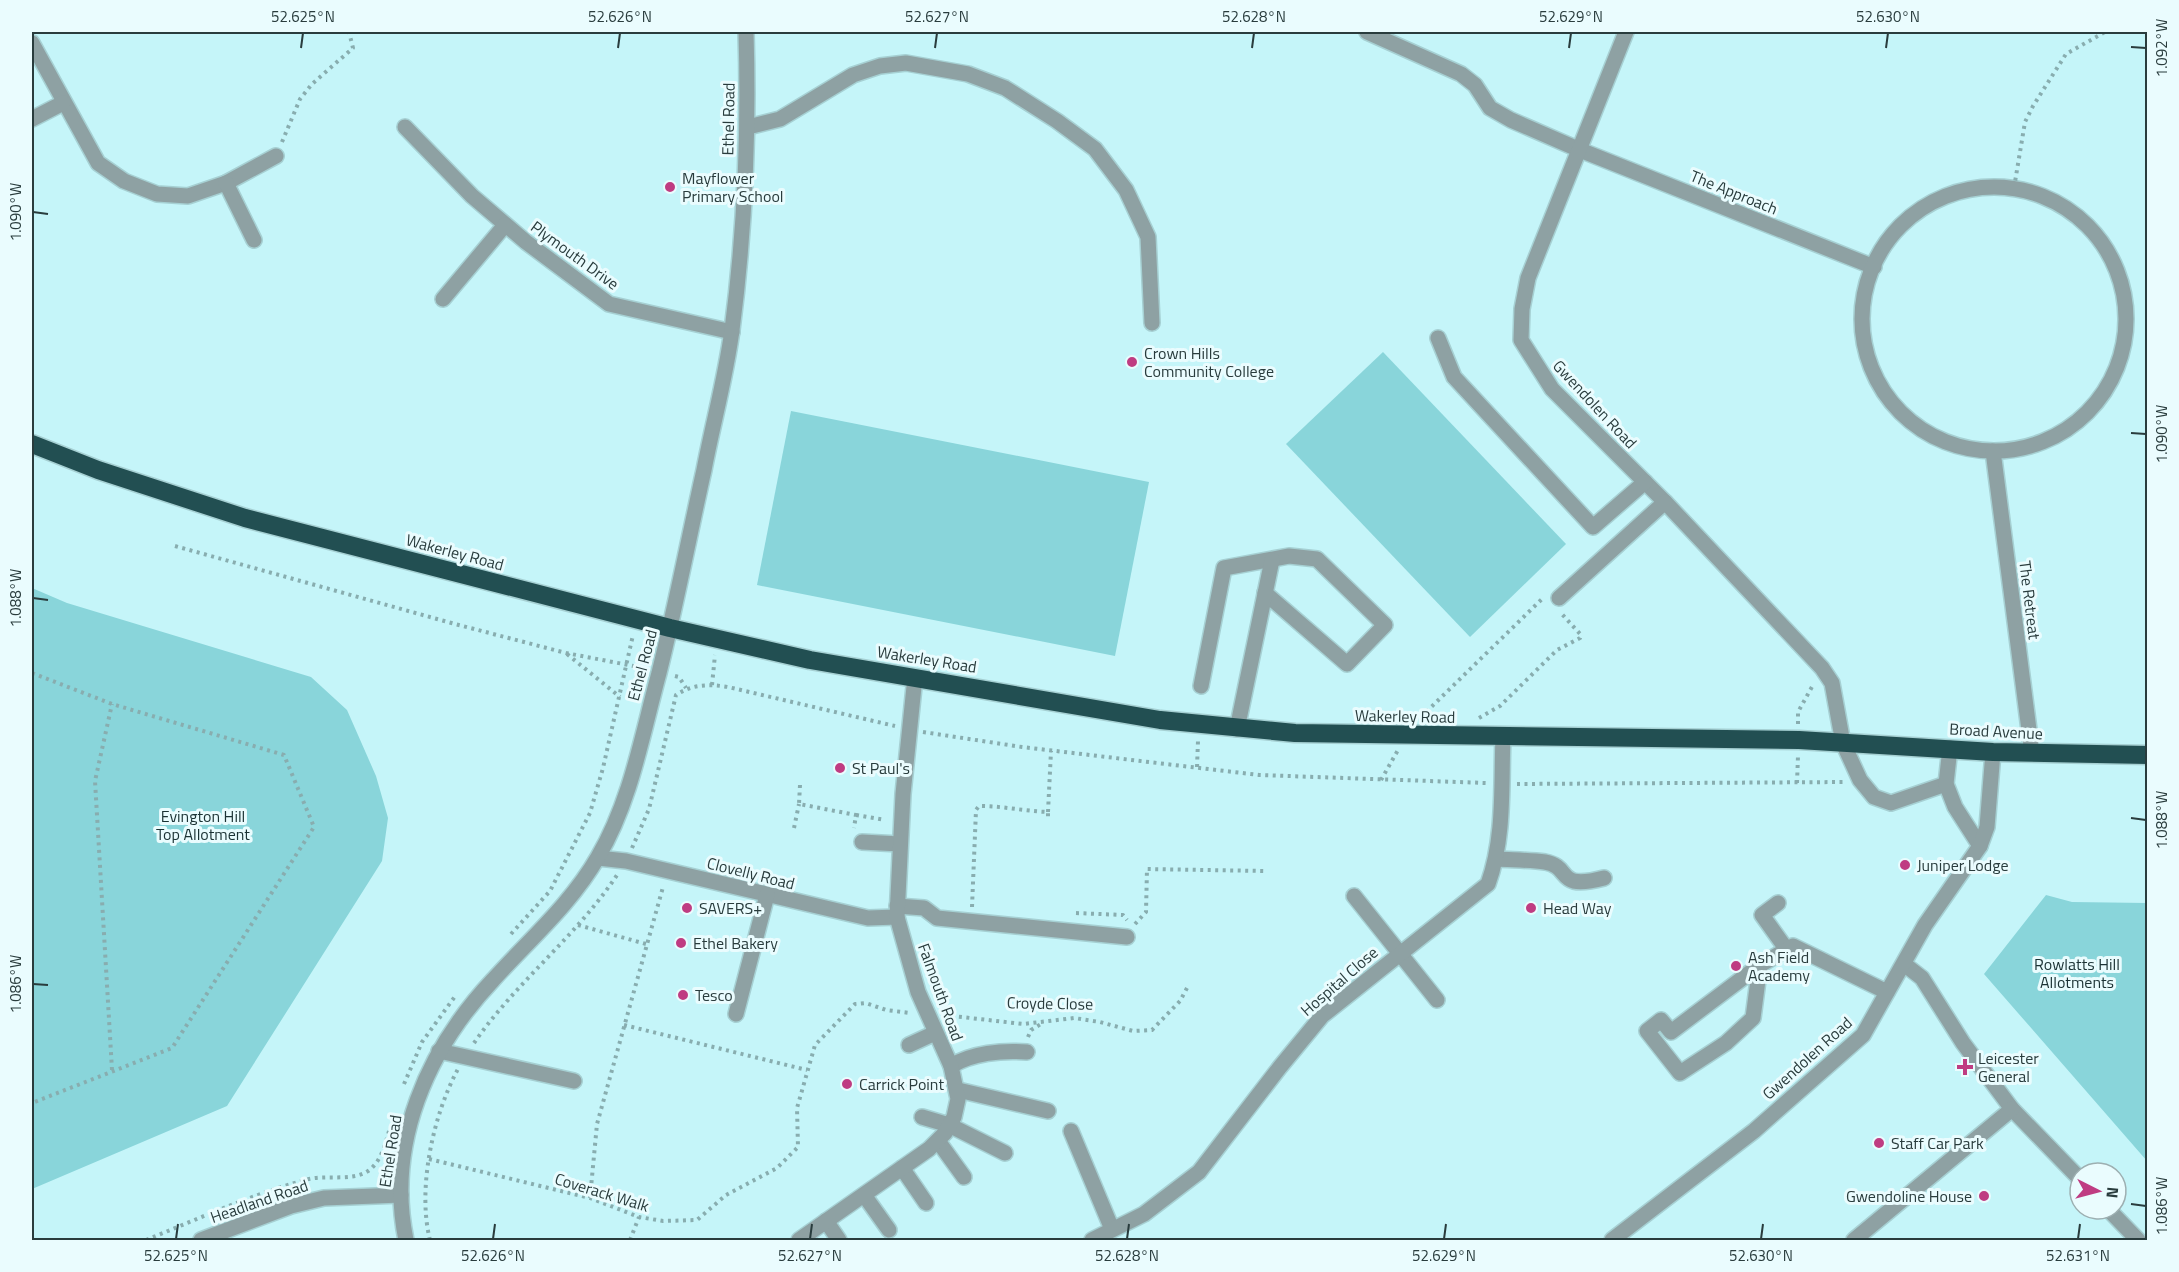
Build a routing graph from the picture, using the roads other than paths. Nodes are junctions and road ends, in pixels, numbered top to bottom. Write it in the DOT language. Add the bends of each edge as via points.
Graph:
graph roads {
  1 [pos="746,32"];
  2 [pos="1367,32"];
  3 [pos="1626,32"];
  4 [pos="32,43"];
  5 [pos="63,103"];
  6 [pos="32,119"];
  7 [pos="405,127"];
  8 [pos="748,127"];
  9 [pos="1580,150"];
  10 [pos="276,156"];
  11 [pos="226,183"];
  12 [pos="505,225"];
  13 [pos="254,240"];
  14 [pos="1874,267"];
  15 [pos="443,299"];
  16 [pos="1152,323"];
  17 [pos="732,332"];
  18 [pos="1438,338"];
  19 [pos="32,444"];
  20 [pos="1993,451"];
  21 [pos="1645,482"];
  22 [pos="1665,502"];
  23 [pos="1272,560"];
  24 [pos="1265,593"];
  25 [pos="1558,598"];
  26 [pos="670,628"];
  27 [pos="915,677"];
  28 [pos="1201,686"];
  29 [pos="1237,729"];
  30 [pos="1503,736"];
  31 [pos="1843,743"];
  32 [pos="1950,748"];
  33 [pos="1993,752"];
  34 [pos="2032,753"];
  35 [pos="2148,755"];
  36 [pos="1946,784"];
  37 [pos="858,837"];
  38 [pos="900,844"];
  39 [pos="1980,846"];
  40 [pos="598,858"];
  41 [pos="1497,859"];
  42 [pos="1604,878"];
  43 [pos="767,895"];
  44 [pos="1354,896"];
  45 [pos="1778,903"];
  46 [pos="897,911"];
  47 [pos="1127,937"];
  48 [pos="1787,950"];
  49 [pos="1400,953"];
  50 [pos="1904,964"];
  51 [pos="1760,965"];
  52 [pos="1887,993"];
  53 [pos="1437,1000"];
  54 [pos="736,1014"];
  55 [pos="935,1033"];
  56 [pos="909,1045"];
  57 [pos="439,1051"];
  58 [pos="1027,1052"];
  59 [pos="951,1066"];
  60 [pos="574,1082"];
  61 [pos="958,1090"];
  62 [pos="2012,1109"];
  63 [pos="1047,1111"];
  64 [pos="922,1116"];
  65 [pos="949,1125"];
  66 [pos="1071,1131"];
  67 [pos="938,1141"];
  68 [pos="1005,1153"];
  69 [pos="2068,1167"];
  70 [pos="902,1168"];
  71 [pos="964,1177"];
  72 [pos="401,1195"];
  73 [pos="864,1195"];
  74 [pos="926,1203"];
  75 [pos="826,1221"];
  76 [pos="2120,1221"];
  77 [pos="1112,1228"];
  78 [pos="889,1230"];
  79 [pos="201,1240"];
  80 [pos="406,1240"];
  81 [pos="799,1240"];
  82 [pos="839,1240"];
  83 [pos="1092,1240"];
  84 [pos="1612,1240"];
  85 [pos="1854,1240"];
  86 [pos="2138,1240"];
  1 -- 8 [label="street, Ethel Road"];
  2 -- 9 [label="street, The Approach" via="1461,74 1476,86 1490,108"];
  3 -- 9 [label="street, Gwendolen Road"];
  4 -- 5 [label="street"];
  5 -- 6 [label="street"];
  5 -- 11 [label="street" via="98,163 124,181 158,194 188,196"];
  7 -- 12 [label="street, Plymouth Drive"];
  8 -- 16 [label="street" via="780,119 853,75 880,66 906,63 968,74 1005,88 1095,149 1126,190 1148,237"];
  8 -- 17 [label="street, Ethel Road"];
  9 -- 14 [label="street, The Approach"];
  9 -- 21 [label="street, Gwendolen Road" via="1528,278 1521,340 1552,389"];
  10 -- 11 [label="street"];
  11 -- 13 [label="street"];
  12 -- 15 [label="street, Plymouth Drive"];
  12 -- 17 [label="street, Plymouth Drive" via="609,304"];
  14 -- 20 [label="street" via="1867,278 1861,324 1868,361 1890,401 1931,436 1975,451"];
  14 -- 20 [label="street" via="1899,225 1958,190 2014,188 2062,204 2090,226 2116,264 2127,316 2120,362 2100,399 2066,431 2005,452"];
  17 -- 26 [label="street, Ethel Road"];
  18 -- 21 [label="street" via="1454,377 1593,527"];
  19 -- 26 [label="highway, Wakerley Road" via="245,518"];
  20 -- 34 [label="street, The Retreat"];
  21 -- 22 [label="street, Gwendolen Road"];
  22 -- 25 [label="street"];
  22 -- 31 [label="street, Gwendolen Road" via="1822,668 1832,683"];
  23 -- 24 [label="street"];
  23 -- 24 [label="street" via="1289,556 1317,559 1384,626 1347,664"];
  23 -- 28 [label="street" via="1224,568"];
  24 -- 29 [label="street"];
  26 -- 27 [label="highway, Wakerley Road" via="810,660"];
  26 -- 40 [label="street, Ethel Road" via="631,780"];
  27 -- 29 [label="highway, Wakerley Road"];
  27 -- 38 [label="street, Falmouth Road"];
  29 -- 30 [label="highway, Wakerley Road" via="1406,737"];
  30 -- 31 [label="highway, Wakerley Road"];
  30 -- 41 [label="street, Hospital Close"];
  31 -- 32 [label="highway, Broad Avenue"];
  31 -- 36 [label="street, Gwendolen Road" via="1861,782 1874,797 1891,803"];
  32 -- 33 [label="highway, Broad Avenue"];
  32 -- 36 [label="street"];
  33 -- 34 [label="highway, Broad Avenue"];
  33 -- 39 [label="street, Gwendolen Road" via="1988,827"];
  34 -- 35 [label="highway, Broad Avenue"];
  36 -- 39 [label="street" via="1955,807"];
  37 -- 38 [label="street"];
  38 -- 46 [label="street, Falmouth Road"];
  39 -- 50 [label="street, Gwendolen Road" via="1925,925"];
  40 -- 43 [label="street, Clovelly Road" via="626,861"];
  40 -- 57 [label="street, Ethel Road" via="558,912 468,1008"];
  41 -- 42 [label="street" via="1547,862 1568,880 1581,884"];
  41 -- 49 [label="street, Hospital Close" via="1488,884"];
  43 -- 46 [label="street, Clovelly Road" via="801,910 868,918"];
  43 -- 54 [label="street"];
  44 -- 49 [label="street"];
  45 -- 48 [label="street" via="1762,915"];
  46 -- 47 [label="street, Clovelly Road" via="924,908 937,918"];
  46 -- 55 [label="street, Falmouth Road"];
  48 -- 51 [label="street"];
  48 -- 52 [label="street" via="1793,946"];
  49 -- 53 [label="street"];
  49 -- 77 [label="street, Hospital Close" via="1322,1016 1199,1172 1144,1214"];
  50 -- 52 [label="street, Gwendolen Road"];
  50 -- 62 [label="street" via="1922,978 1963,1043"];
  51 -- 51 [label="street" via="1754,1018 1726,1043 1680,1073 1647,1030 1661,1020 1671,1032"];
  52 -- 84 [label="street, Gwendolen Road" via="1863,1035 1754,1131"];
  55 -- 56 [label="street"];
  55 -- 59 [label="street, Falmouth Road"];
  57 -- 60 [label="street"];
  57 -- 72 [label="street, Ethel Road" via="417,1098 406,1144"];
  58 -- 59 [label="street" via="988,1054 962,1059"];
  59 -- 61 [label="street, Falmouth Road"];
  61 -- 63 [label="street"];
  61 -- 65 [label="street, Falmouth Road"];
  62 -- 69 [label="street"];
  62 -- 85 [label="street"];
  64 -- 65 [label="street"];
  65 -- 67 [label="street, Falmouth Road"];
  65 -- 68 [label="street"];
  66 -- 77 [label="street"];
  67 -- 70 [label="street, Falmouth Road"];
  67 -- 71 [label="street"];
  70 -- 73 [label="street, Falmouth Road"];
  70 -- 74 [label="street"];
  72 -- 79 [label="street, Headland Road" via="324,1198 291,1206"];
  72 -- 80 [label="street, Ethel Road"];
  73 -- 75 [label="street, Falmouth Road"];
  73 -- 78 [label="street"];
  75 -- 81 [label="street, Falmouth Road"];
  75 -- 82 [label="street"];
  76 -- 86 [label="street"];
  77 -- 83 [label="street, Hospital Close"];
}
